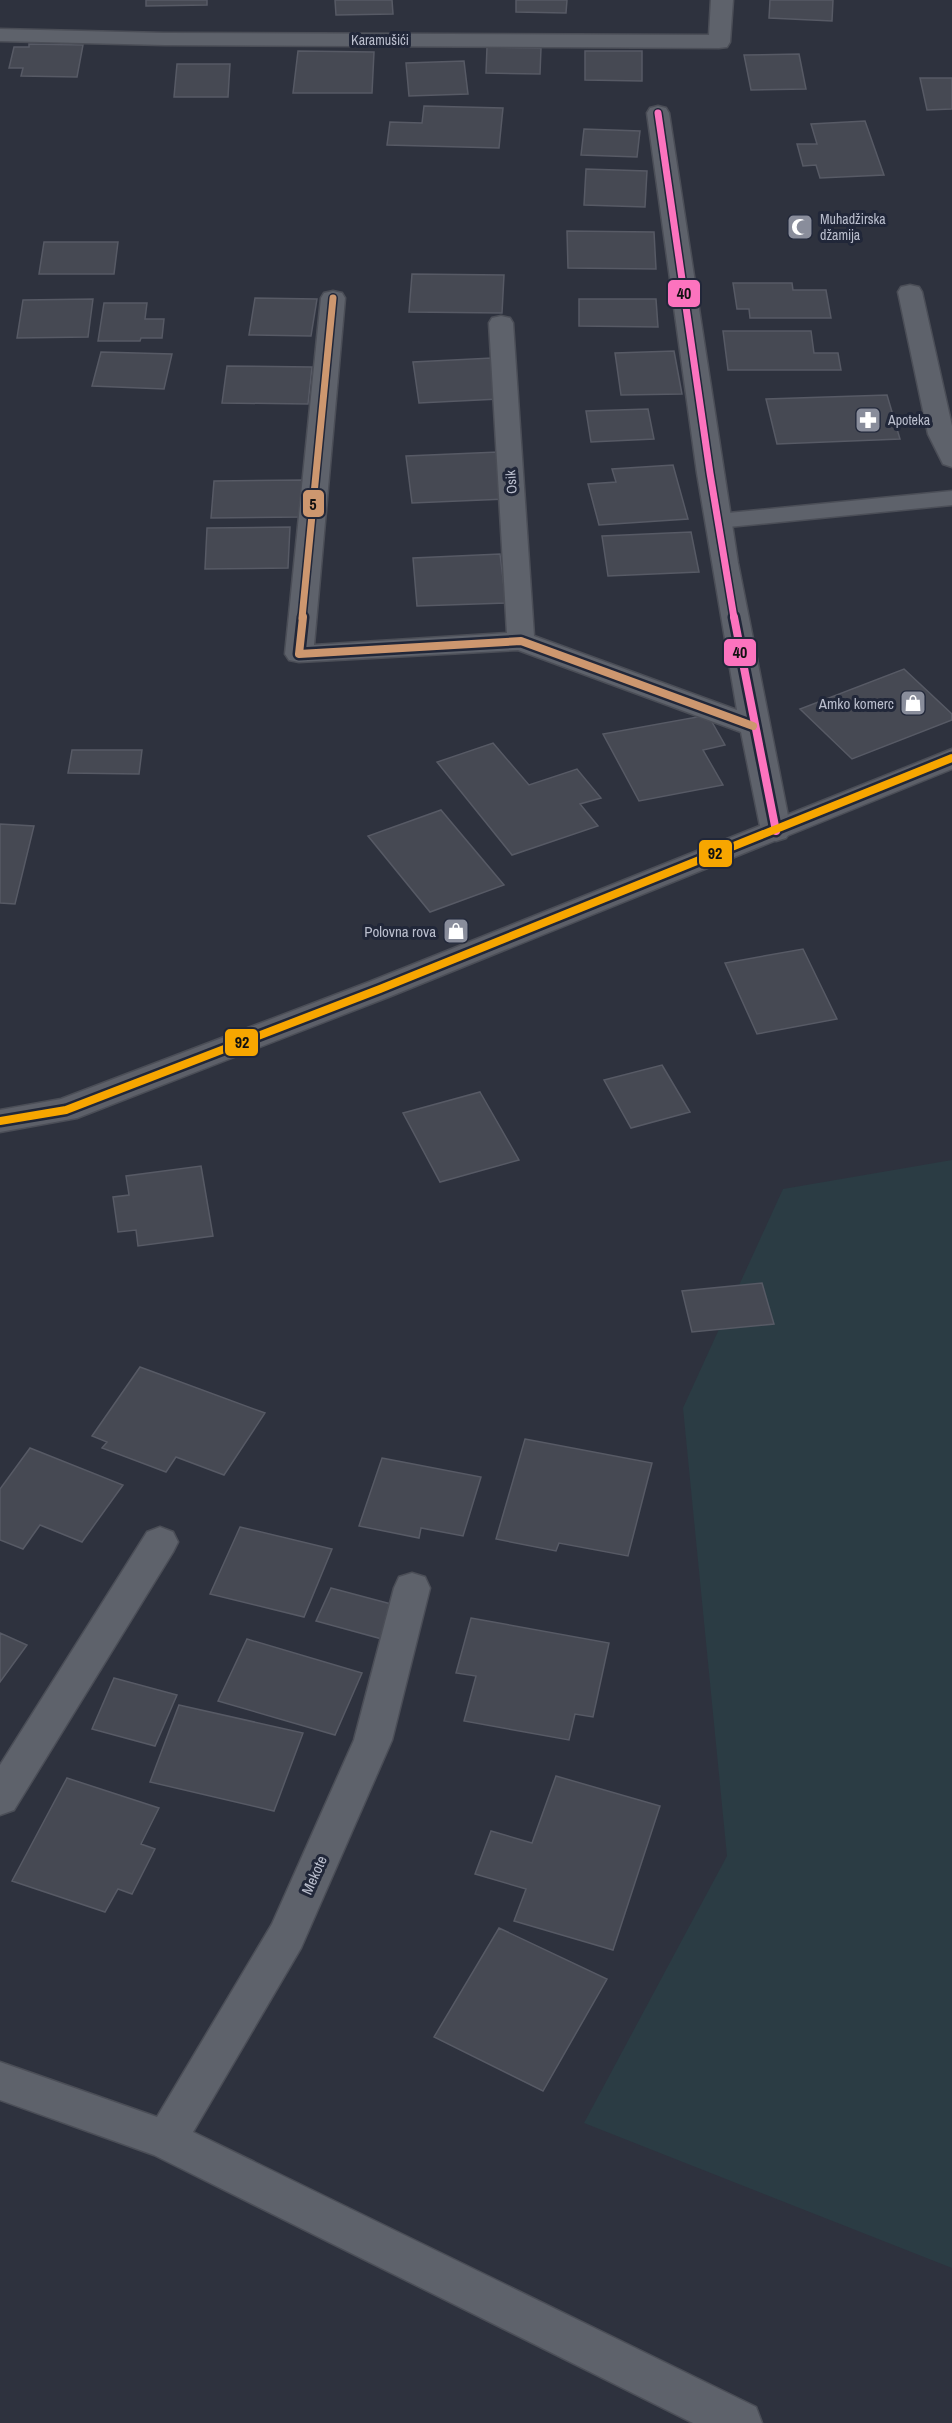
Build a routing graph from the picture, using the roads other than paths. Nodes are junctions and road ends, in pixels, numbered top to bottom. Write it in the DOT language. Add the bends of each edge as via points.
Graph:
graph roads {
  1 [pos="722,0"];
  2 [pos="0,35"];
  3 [pos="658,113"];
  4 [pos="910,292"];
  5 [pos="333,298"];
  6 [pos="501,323"];
  7 [pos="952,459"];
  8 [pos="952,498"];
  9 [pos="718,521"];
  10 [pos="521,641"];
  11 [pos="753,726"];
  12 [pos="952,758"];
  13 [pos="776,831"];
  14 [pos="0,1121"];
  15 [pos="160,1542"];
  16 [pos="412,1588"];
  17 [pos="0,1798"];
  18 [pos="0,2081"];
  19 [pos="166,2140"];
  20 [pos="740,2423"];
  1 -- 2 [label="street, Karamušići" via="719,42"];
  3 -- 9 [label="street"];
  4 -- 7 [label="street" via="941,434"];
  5 -- 10 [label="street" via="299,654"];
  6 -- 10 [label="street, Osik"];
  8 -- 9 [label="lane"];
  9 -- 11 [label="street"];
  10 -- 11 [label="street"];
  11 -- 13 [label="street"];
  12 -- 13 [label="main road"];
  13 -- 14 [label="main road" via="66,1110"];
  15 -- 17 [label="street"];
  16 -- 19 [label="street, Mekote" via="373,1740 287,1935"];
  18 -- 19 [label="street"];
  19 -- 20 [label="street"];
}
